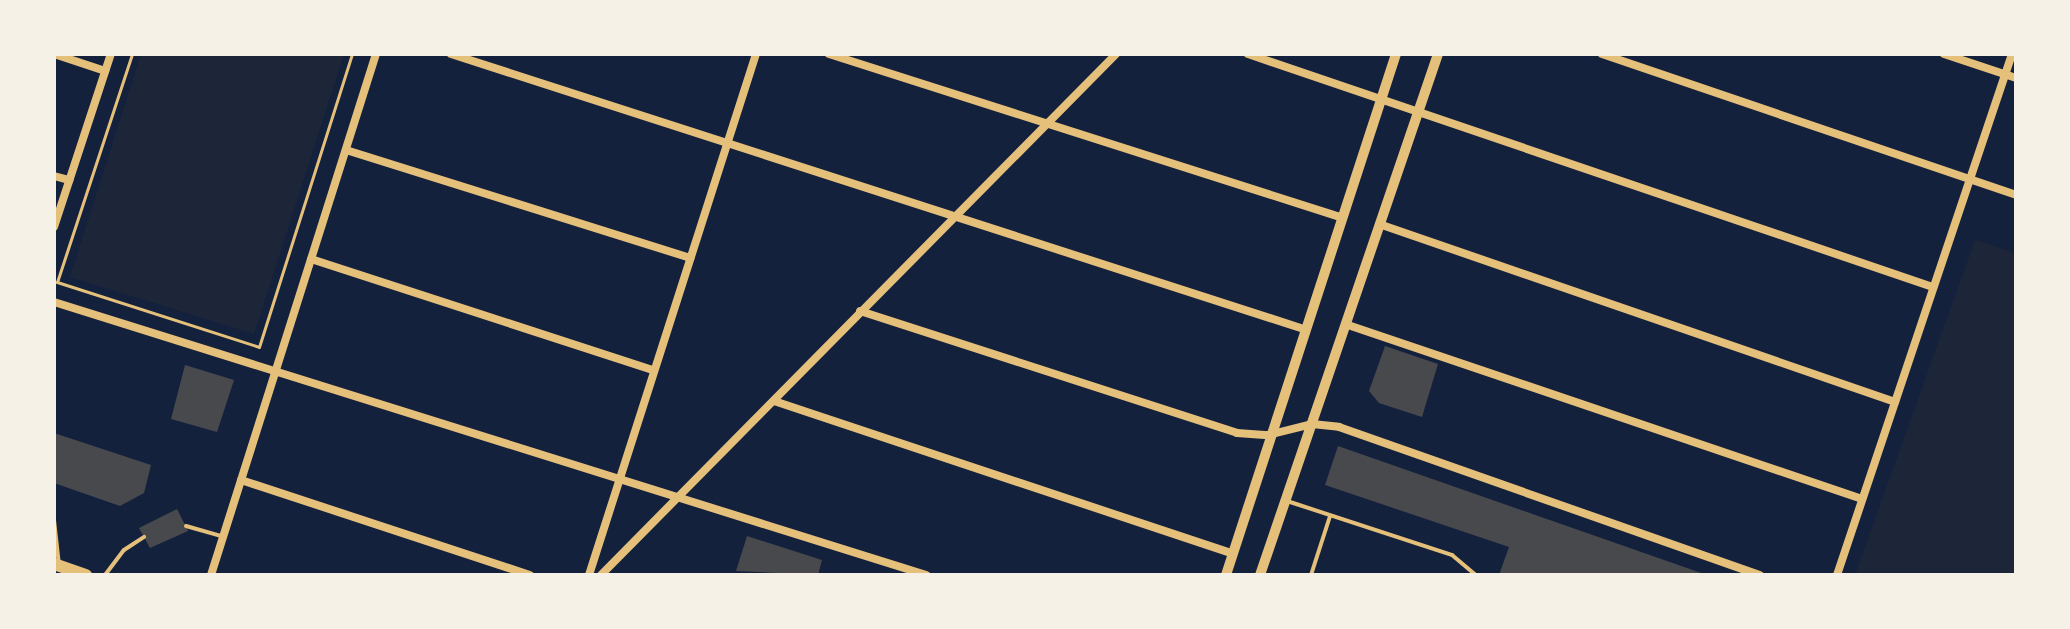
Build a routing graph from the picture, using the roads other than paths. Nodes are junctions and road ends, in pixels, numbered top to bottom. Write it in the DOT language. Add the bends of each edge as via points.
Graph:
graph roads {
  1 [pos="54,54"];
  2 [pos="111,54"];
  3 [pos="376,54"];
  4 [pos="451,54"];
  5 [pos="756,54"];
  6 [pos="829,54"];
  7 [pos="1116,54"];
  8 [pos="1248,54"];
  9 [pos="1396,54"];
  10 [pos="1438,54"];
  11 [pos="1602,54"];
  12 [pos="1944,54"];
  13 [pos="2012,54"];
  14 [pos="105,71"];
  15 [pos="2005,74"];
  16 [pos="2016,78"];
  17 [pos="1381,97"];
  18 [pos="1419,109"];
  19 [pos="1049,124"];
  20 [pos="728,141"];
  21 [pos="346,150"];
  22 [pos="54,176"];
  23 [pos="69,180"];
  24 [pos="1970,181"];
  25 [pos="2016,195"];
  26 [pos="1340,217"];
  27 [pos="954,218"];
  28 [pos="1379,224"];
  29 [pos="54,227"];
  30 [pos="690,258"];
  31 [pos="311,259"];
  32 [pos="1933,287"];
  33 [pos="54,302"];
  34 [pos="860,311"];
  35 [pos="1345,324"];
  36 [pos="1304,329"];
  37 [pos="653,370"];
  38 [pos="276,371"];
  39 [pos="774,401"];
  40 [pos="1895,402"];
  41 [pos="1312,424"];
  42 [pos="1268,435"];
  43 [pos="241,480"];
  44 [pos="619,481"];
  45 [pos="679,499"];
  46 [pos="1862,499"];
  47 [pos="1285,501"];
  48 [pos="1330,515"];
  49 [pos="54,520"];
  50 [pos="186,526"];
  51 [pos="144,537"];
  52 [pos="223,537"];
  53 [pos="1231,553"];
  54 [pos="56,565"];
  55 [pos="86,575"];
  56 [pos="105,575"];
  57 [pos="211,575"];
  58 [pos="530,575"];
  59 [pos="589,575"];
  60 [pos="601,575"];
  61 [pos="926,575"];
  62 [pos="1226,575"];
  63 [pos="1260,575"];
  64 [pos="1311,575"];
  65 [pos="1476,575"];
  66 [pos="1760,575"];
  67 [pos="1837,575"];
  1 -- 14 [label="street"];
  2 -- 14 [label="street"];
  3 -- 21 [label="street"];
  4 -- 20 [label="street"];
  5 -- 20 [label="street"];
  6 -- 19 [label="street"];
  7 -- 19 [label="street"];
  8 -- 17 [label="street"];
  9 -- 17 [label="street"];
  10 -- 18 [label="street"];
  11 -- 24 [label="street"];
  12 -- 15 [label="street"];
  13 -- 15 [label="street"];
  14 -- 23 [label="street"];
  15 -- 16 [label="street"];
  15 -- 24 [label="street"];
  17 -- 18 [label="street"];
  17 -- 26 [label="street"];
  18 -- 28 [label="street"];
  18 -- 32 [label="street"];
  19 -- 26 [label="street"];
  19 -- 27 [label="street"];
  20 -- 27 [label="street"];
  20 -- 30 [label="street"];
  21 -- 30 [label="street"];
  21 -- 31 [label="street"];
  22 -- 23 [label="street"];
  23 -- 29 [label="street"];
  24 -- 25 [label="street"];
  24 -- 32 [label="street"];
  26 -- 36 [label="street"];
  27 -- 34 [label="street"];
  27 -- 36 [label="street"];
  28 -- 35 [label="street"];
  28 -- 40 [label="street"];
  30 -- 37 [label="street"];
  31 -- 37 [label="street"];
  31 -- 38 [label="street"];
  32 -- 40 [label="street"];
  33 -- 38 [label="street"];
  34 -- 39 [label="street"];
  34 -- 42 [label="street" via="1237,433"];
  35 -- 41 [label="street"];
  35 -- 46 [label="street"];
  36 -- 42 [label="street"];
  37 -- 44 [label="street"];
  38 -- 43 [label="street"];
  38 -- 44 [label="street"];
  39 -- 45 [label="street"];
  39 -- 53 [label="street"];
  40 -- 46 [label="street"];
  41 -- 42 [label="street"];
  41 -- 47 [label="street"];
  41 -- 66 [label="street" via="1339,427"];
  42 -- 53 [label="street"];
  43 -- 52 [label="street"];
  43 -- 58 [label="street"];
  44 -- 45 [label="street"];
  44 -- 59 [label="street"];
  45 -- 60 [label="street"];
  45 -- 61 [label="street"];
  46 -- 67 [label="street"];
  47 -- 48 [label="lane"];
  47 -- 63 [label="street"];
  48 -- 64 [label="lane"];
  48 -- 65 [label="lane" via="1452,555"];
  49 -- 54 [label="lane"];
  50 -- 52 [label="lane"];
  51 -- 56 [label="lane" via="124,550"];
  52 -- 57 [label="street"];
  53 -- 62 [label="street"];
  54 -- 55 [label="main road"];
}
